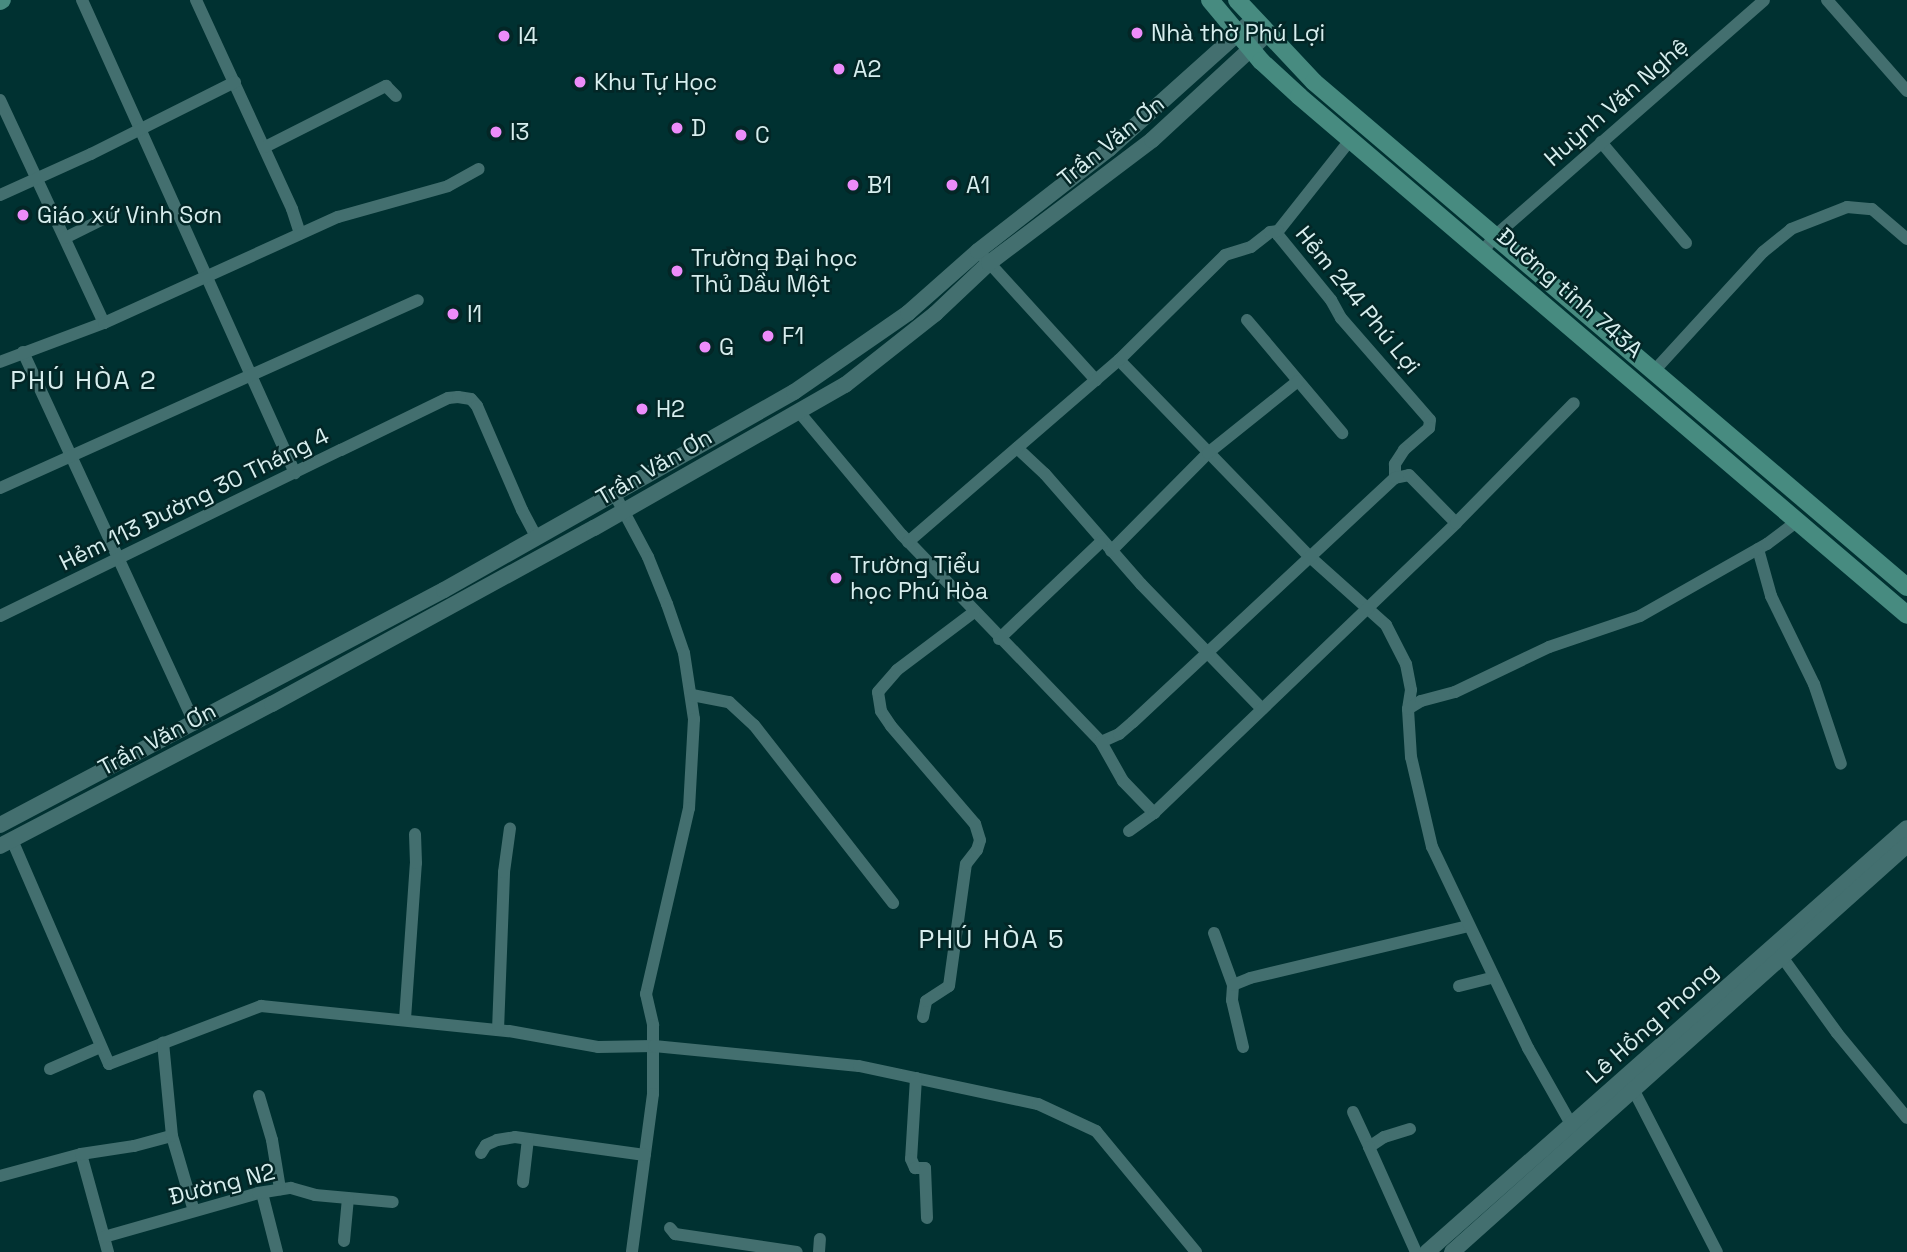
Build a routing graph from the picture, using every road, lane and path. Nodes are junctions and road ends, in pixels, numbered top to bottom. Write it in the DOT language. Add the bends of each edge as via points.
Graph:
graph roads {
  1 [pos="82,0"];
  2 [pos="196,0"];
  3 [pos="1210,0"];
  4 [pos="1237,0"];
  5 [pos="1763,0"];
  6 [pos="1827,0"];
  7 [pos="1254,20"];
  8 [pos="1238,34"];
  9 [pos="1267,34"];
  10 [pos="1251,50"];
  11 [pos="234,82"];
  12 [pos="1907,91"];
  13 [pos="396,96"];
  14 [pos="0,100"];
  15 [pos="139,129"];
  16 [pos="1352,139"];
  17 [pos="1601,142"];
  18 [pos="265,147"];
  19 [pos="480,169"];
  20 [pos="37,179"];
  21 [pos="0,195"];
  22 [pos="113,214"];
  23 [pos="1278,230"];
  24 [pos="300,234"];
  25 [pos="1496,235"];
  26 [pos="65,237"];
  27 [pos="1907,239"];
  28 [pos="1686,243"];
  29 [pos="1483,251"];
  30 [pos="983,257"];
  31 [pos="206,277"];
  32 [pos="418,300"];
  33 [pos="1247,320"];
  34 [pos="104,323"];
  35 [pos="23,352"];
  36 [pos="1119,360"];
  37 [pos="0,362"];
  38 [pos="1654,371"];
  39 [pos="248,375"];
  40 [pos="1096,380"];
  41 [pos="1298,381"];
  42 [pos="1574,403"];
  43 [pos="799,412"];
  44 [pos="1342,433"];
  45 [pos="1017,448"];
  46 [pos="1208,453"];
  47 [pos="70,456"];
  48 [pos="295,473"];
  49 [pos="1395,478"];
  50 [pos="0,488"];
  51 [pos="615,495"];
  52 [pos="623,511"];
  53 [pos="1797,521"];
  54 [pos="1456,523"];
  55 [pos="537,538"];
  56 [pos="908,542"];
  57 [pos="1107,546"];
  58 [pos="1758,549"];
  59 [pos="1310,557"];
  60 [pos="120,558"];
  61 [pos="1907,586"];
  62 [pos="1367,607"];
  63 [pos="974,612"];
  64 [pos="1907,615"];
  65 [pos="0,616"];
  66 [pos="999,639"];
  67 [pos="1206,652"];
  68 [pos="692,695"];
  69 [pos="1262,709"];
  70 [pos="1408,709"];
  71 [pos="195,724"];
  72 [pos="1101,742"];
  73 [pos="1841,764"];
  74 [pos="1154,813"];
  75 [pos="0,825"];
  76 [pos="510,828"];
  77 [pos="1907,828"];
  78 [pos="1129,831"];
  79 [pos="415,834"];
  80 [pos="6,843"];
  81 [pos="1907,845"];
  82 [pos="892,903"];
  83 [pos="1469,926"];
  84 [pos="1214,933"];
  85 [pos="1777,950"];
  86 [pos="1494,977"];
  87 [pos="1233,985"];
  88 [pos="1459,986"];
  89 [pos="923,1017"];
  90 [pos="405,1019"];
  91 [pos="498,1030"];
  92 [pos="163,1042"];
  93 [pos="654,1046"];
  94 [pos="100,1047"];
  95 [pos="1243,1047"];
  96 [pos="50,1069"];
  97 [pos="916,1078"];
  98 [pos="1630,1082"];
  99 [pos="259,1096"];
  100 [pos="1353,1112"];
  101 [pos="1907,1118"];
  102 [pos="1571,1124"];
  103 [pos="1410,1129"];
  104 [pos="172,1136"];
  105 [pos="528,1139"];
  106 [pos="1369,1147"];
  107 [pos="481,1153"];
  108 [pos="81,1154"];
  109 [pos="645,1155"];
  110 [pos="0,1176"];
  111 [pos="523,1182"];
  112 [pos="280,1189"];
  113 [pos="262,1192"];
  114 [pos="348,1198"];
  115 [pos="393,1202"];
  116 [pos="194,1212"];
  117 [pos="927,1218"];
  118 [pos="670,1228"];
  119 [pos="104,1237"];
  120 [pos="344,1241"];
  121 [pos="108,1252"];
  122 [pos="277,1252"];
  123 [pos="632,1252"];
  124 [pos="797,1252"];
  125 [pos="1196,1252"];
  126 [pos="1416,1252"];
  127 [pos="1427,1252"];
  128 [pos="1452,1252"];
  129 [pos="1717,1252"];
  1 -- 15 [label="street"];
  2 -- 11 [label="street"];
  3 -- 8 [label="main road, Đường tỉnh 743A"];
  4 -- 7 [label="main road, Đường tỉnh 743A"];
  5 -- 17 [label="street, Huỳnh Văn Nghệ"];
  6 -- 12 [label="street"];
  7 -- 8 [label="street, Trần Văn Ơn"];
  7 -- 9 [label="main road, Đường tỉnh 743A"];
  8 -- 10 [label="main road, Đường tỉnh 743A"];
  8 -- 30 [label="street, Trần Văn Ơn"];
  9 -- 10 [label="street, Trần Văn Ơn"];
  9 -- 25 [label="main road, Đường tỉnh 743A" via="1314,82"];
  10 -- 16 [label="main road, Đường tỉnh 743A"];
  10 -- 30 [label="street, Trần Văn Ơn" via="1152,140"];
  11 -- 15 [label="street"];
  11 -- 18 [label="street"];
  13 -- 18 [label="street" via="386,86"];
  14 -- 20 [label="street"];
  15 -- 20 [label="street"];
  15 -- 31 [label="street"];
  16 -- 23 [label="street, Hẻm 244 Phú Lợi"];
  16 -- 29 [label="main road, Đường tỉnh 743A"];
  17 -- 25 [label="street, Huỳnh Văn Nghệ"];
  17 -- 28 [label="street"];
  18 -- 24 [label="street"];
  19 -- 24 [label="street" via="448,186 369,207"];
  20 -- 21 [label="street"];
  20 -- 26 [label="street"];
  22 -- 26 [label="street"];
  23 -- 36 [label="street" via="1251,247 1224,255"];
  23 -- 49 [label="street, Hẻm 244 Phú Lợi" via="1285,247 1341,318 1430,420 1429,428 1395,464"];
  24 -- 31 [label="street"];
  25 -- 29 [label="street, Huỳnh Văn Nghệ"];
  25 -- 38 [label="main road, Đường tỉnh 743A"];
  26 -- 34 [label="street"];
  27 -- 38 [label="street" via="1872,209 1847,207 1791,229 1763,252"];
  29 -- 53 [label="main road, Đường tỉnh 743A"];
  30 -- 40 [label="street"];
  30 -- 43 [label="street, Trần Văn Ơn" via="935,314 872,366"];
  30 -- 51 [label="street, Trần Văn Ơn" via="794,392"];
  31 -- 34 [label="street"];
  31 -- 39 [label="street"];
  32 -- 39 [label="street"];
  33 -- 41 [label="street"];
  34 -- 35 [label="street"];
  35 -- 37 [label="street"];
  35 -- 47 [label="street"];
  36 -- 40 [label="street"];
  36 -- 46 [label="street"];
  38 -- 61 [label="main road, Đường tỉnh 743A"];
  39 -- 47 [label="street"];
  39 -- 48 [label="street"];
  40 -- 45 [label="street"];
  41 -- 44 [label="street"];
  41 -- 46 [label="street"];
  42 -- 54 [label="street"];
  43 -- 52 [label="street, Trần Văn Ơn"];
  43 -- 56 [label="street"];
  45 -- 56 [label="street"];
  45 -- 57 [label="street"];
  46 -- 57 [label="street"];
  46 -- 59 [label="street"];
  47 -- 50 [label="street"];
  47 -- 60 [label="street"];
  48 -- 55 [label="street, Hẻm 113 Đường 30 Tháng 4" via="448,398 471,399"];
  48 -- 60 [label="street, Hẻm 113 Đường 30 Tháng 4"];
  49 -- 54 [label="street" via="1409,475"];
  49 -- 59 [label="street"];
  51 -- 52 [label="street"];
  51 -- 55 [label="street, Trần Văn Ơn"];
  52 -- 68 [label="street" via="667,604"];
  52 -- 80 [label="street, Trần Văn Ơn" via="272,704"];
  53 -- 58 [label="street"];
  53 -- 64 [label="main road, Đường tỉnh 743A"];
  54 -- 62 [label="street"];
  55 -- 71 [label="street, Trần Văn Ơn"];
  56 -- 63 [label="street"];
  57 -- 66 [label="street"];
  57 -- 67 [label="street"];
  58 -- 70 [label="street" via="1640,616 1582,634"];
  58 -- 73 [label="street" via="1772,596 1814,684"];
  59 -- 62 [label="street"];
  59 -- 67 [label="street"];
  60 -- 65 [label="street, Hẻm 113 Đường 30 Tháng 4"];
  60 -- 71 [label="street"];
  62 -- 69 [label="street"];
  62 -- 70 [label="street" via="1391,631 1406,664 1411,690"];
  63 -- 66 [label="street"];
  63 -- 89 [label="street" via="897,670 878,692 881,710 891,726 975,824 980,840 966,864 949,986 926,1001"];
  66 -- 72 [label="street"];
  67 -- 69 [label="street"];
  67 -- 72 [label="street" via="1119,734"];
  68 -- 82 [label="street" via="729,702 754,724"];
  68 -- 93 [label="street" via="689,808 646,994"];
  69 -- 74 [label="street"];
  70 -- 83 [label="street" via="1412,757 1432,847"];
  71 -- 75 [label="street, Trần Văn Ơn"];
  72 -- 74 [label="street" via="1123,782"];
  74 -- 78 [label="street"];
  76 -- 91 [label="street"];
  77 -- 85 [label="street, Lê Hồng Phong"];
  79 -- 90 [label="street"];
  80 -- 94 [label="street"];
  81 -- 85 [label="street, Lê Hồng Phong"];
  83 -- 86 [label="street"];
  83 -- 87 [label="street"];
  84 -- 87 [label="street"];
  85 -- 98 [label="street, Lê Hồng Phong"];
  85 -- 101 [label="street"];
  86 -- 88 [label="street"];
  86 -- 102 [label="street"];
  87 -- 95 [label="street"];
  90 -- 91 [label="street"];
  90 -- 92 [label="street" via="261,1006"];
  91 -- 93 [label="street" via="598,1047"];
  92 -- 94 [label="street" via="109,1064"];
  92 -- 104 [label="street"];
  93 -- 97 [label="street" via="859,1066"];
  93 -- 109 [label="street"];
  94 -- 96 [label="street"];
  97 -- 117 [label="street" via="911,1159 915,1168 925,1168"];
  97 -- 125 [label="street" via="1038,1104 1097,1131"];
  98 -- 102 [label="street, Lê Hồng Phong"];
  98 -- 128 [label="street, Lê Hồng Phong"];
  98 -- 129 [label="street"];
  99 -- 112 [label="street"];
  100 -- 106 [label="street"];
  102 -- 127 [label="street, Lê Hồng Phong"];
  103 -- 106 [label="street"];
  104 -- 108 [label="street"];
  104 -- 116 [label="street"];
  105 -- 107 [label="street" via="497,1140"];
  105 -- 109 [label="street"];
  105 -- 111 [label="street"];
  106 -- 126 [label="street"];
  108 -- 110 [label="street"];
  108 -- 119 [label="street"];
  109 -- 123 [label="street"];
  112 -- 113 [label="street, Đường N2"];
  112 -- 114 [label="street, Đường N2"];
  113 -- 116 [label="street, Đường N2"];
  113 -- 122 [label="street"];
  114 -- 115 [label="street, Đường N2"];
  114 -- 120 [label="street"];
  116 -- 119 [label="street, Đường N2"];
  118 -- 124 [label="street" via="675,1234"];
  119 -- 121 [label="street"];
}
